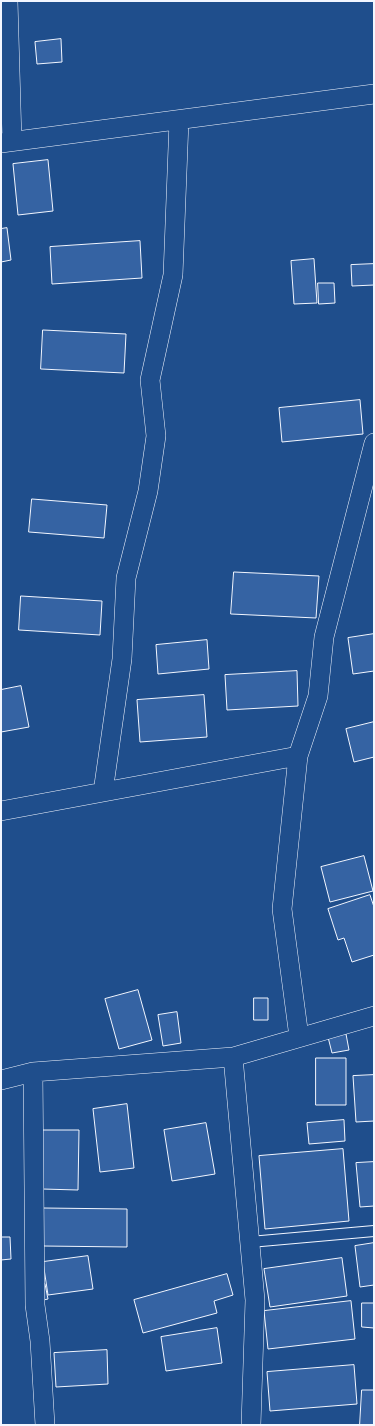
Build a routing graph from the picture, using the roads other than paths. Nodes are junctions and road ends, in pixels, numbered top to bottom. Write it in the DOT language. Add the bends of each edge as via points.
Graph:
graph roads {
  1 [pos="8,1"];
  2 [pos="374,94"];
  3 [pos="179,121"];
  4 [pos="7,142"];
  5 [pos="374,443"];
  6 [pos="298,756"];
  7 [pos="102,792"];
  8 [pos="1,811"];
  9 [pos="374,1016"];
  10 [pos="299,1037"];
  11 [pos="233,1057"];
  12 [pos="33,1072"];
  13 [pos="2,1076"];
  14 [pos="374,1231"];
  15 [pos="250,1242"];
  16 [pos="45,1425"];
  17 [pos="251,1425"];
  1 -- 4 [label="street"];
  2 -- 3 [label="street"];
  3 -- 4 [label="street"];
  3 -- 7 [label="street" via="173,275 150,380 156,436 148,491 126,578 122,659"];
  5 -- 6 [label="street" via="324,637 318,696"];
  6 -- 7 [label="street"];
  6 -- 10 [label="street" via="282,909"];
  7 -- 8 [label="street"];
  9 -- 10 [label="street"];
  10 -- 11 [label="street"];
  11 -- 12 [label="street"];
  11 -- 15 [label="street"];
  12 -- 13 [label="street"];
  12 -- 16 [label="street" via="35,1305"];
  14 -- 15 [label="lane"];
  15 -- 17 [label="street" via="255,1300"];
}
